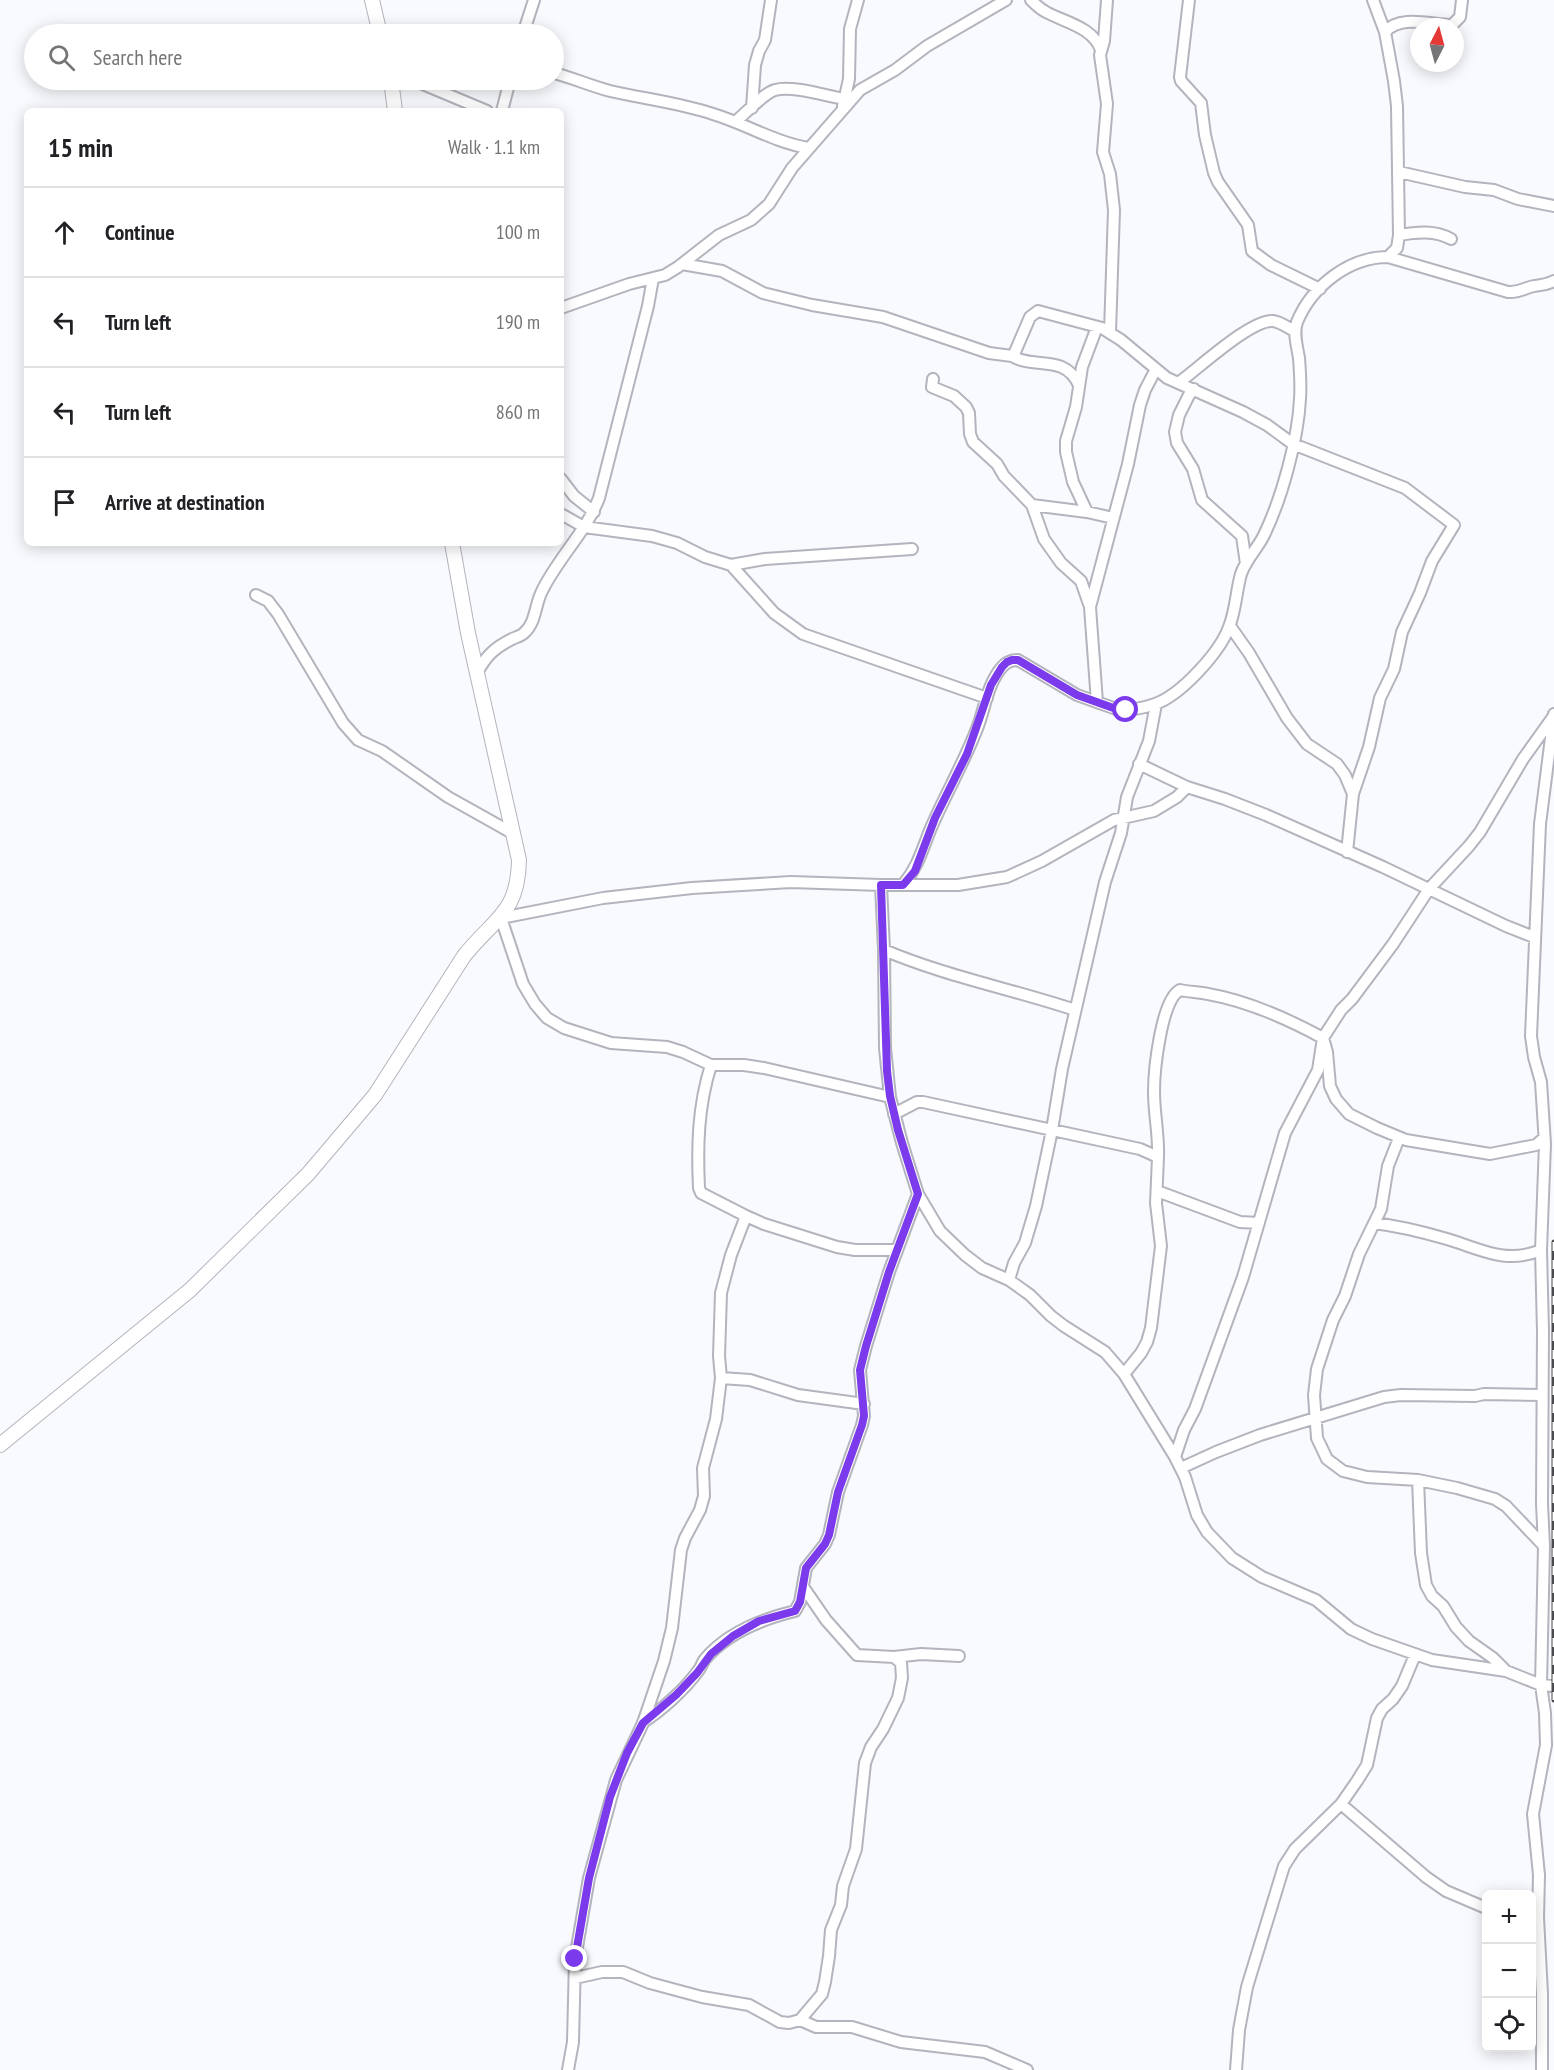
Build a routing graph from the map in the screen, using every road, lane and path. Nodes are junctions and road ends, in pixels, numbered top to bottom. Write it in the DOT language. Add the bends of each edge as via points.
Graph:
graph roads {
  1 [pos="372,0"];
  2 [pos="534,0"];
  3 [pos="771,0"];
  4 [pos="858,0"];
  5 [pos="1006,0"];
  6 [pos="1030,0"];
  7 [pos="1107,0"];
  8 [pos="1189,0"];
  9 [pos="1372,0"];
  10 [pos="1462,0"];
  11 [pos="378,24"];
  12 [pos="526,24"];
  13 [pos="1385,32"];
  14 [pos="1101,50"];
  15 [pos="564,76"];
  16 [pos="392,90"];
  17 [pos="437,90"];
  18 [pos="507,90"];
  19 [pos="843,104"];
  20 [pos="395,108"];
  21 [pos="480,108"];
  22 [pos="503,108"];
  23 [pos="752,108"];
  24 [pos="735,122"];
  25 [pos="808,148"];
  26 [pos="1399,172"];
  27 [pos="1554,206"];
  28 [pos="1399,235"];
  29 [pos="1451,239"];
  30 [pos="1388,257"];
  31 [pos="682,264"];
  32 [pos="653,278"];
  33 [pos="1554,281"];
  34 [pos="1320,289"];
  35 [pos="564,307"];
  36 [pos="1097,327"];
  37 [pos="1295,331"];
  38 [pos="1110,332"];
  39 [pos="1012,356"];
  40 [pos="1156,369"];
  41 [pos="933,379"];
  42 [pos="1178,383"];
  43 [pos="1079,386"];
  44 [pos="1194,389"];
  45 [pos="1293,444"];
  46 [pos="564,483"];
  47 [pos="1032,505"];
  48 [pos="594,512"];
  49 [pos="1087,512"];
  50 [pos="564,516"];
  51 [pos="1113,518"];
  52 [pos="584,527"];
  53 [pos="453,546"];
  54 [pos="912,549"];
  55 [pos="1246,564"];
  56 [pos="731,565"];
  57 [pos="256,595"];
  58 [pos="1090,607"];
  59 [pos="1230,626"];
  60 [pos="477,674"];
  61 [pos="987,698"];
  62 [pos="1097,702"];
  63 [pos="1156,704"];
  64 [pos="1554,715"];
  65 [pos="1139,764"];
  66 [pos="1187,787"];
  67 [pos="1353,794"];
  68 [pos="1124,818"];
  69 [pos="513,834"];
  70 [pos="1347,852"];
  71 [pos="881,885"];
  72 [pos="903,885"];
  73 [pos="1429,889"];
  74 [pos="501,918"];
  75 [pos="1534,937"];
  76 [pos="884,950"];
  77 [pos="1075,1010"];
  78 [pos="1323,1038"];
  79 [pos="711,1065"];
  80 [pos="890,1096"];
  81 [pos="894,1114"];
  82 [pos="1052,1130"];
  83 [pos="1399,1138"];
  84 [pos="1544,1138"];
  85 [pos="1158,1157"];
  86 [pos="1157,1191"];
  87 [pos="918,1194"];
  88 [pos="747,1216"];
  89 [pos="1258,1223"];
  90 [pos="1374,1223"];
  91 [pos="897,1250"];
  92 [pos="1541,1250"];
  93 [pos="1009,1281"];
  94 [pos="1124,1374"];
  95 [pos="721,1378"];
  96 [pos="1542,1395"];
  97 [pos="864,1404"];
  98 [pos="1316,1420"];
  99 [pos="0,1445"];
  100 [pos="1175,1457"];
  101 [pos="1181,1468"];
  102 [pos="1418,1480"];
  103 [pos="1544,1546"];
  104 [pos="804,1588"];
  105 [pos="1415,1655"];
  106 [pos="958,1656"];
  107 [pos="894,1657"];
  108 [pos="1506,1671"];
  109 [pos="1541,1685"];
  110 [pos="1554,1686"];
  111 [pos="643,1723"];
  112 [pos="1341,1804"];
  113 [pos="1482,1906"];
  114 [pos="1536,1908"];
  115 [pos="1536,1930"];
  116 [pos="575,1978"];
  117 [pos="800,2020"];
  118 [pos="568,2070"];
  119 [pos="1027,2070"];
  120 [pos="1236,2070"];
  121 [pos="1542,2070"];
  1 -- 11 [label="street"];
  2 -- 12 [label="street"];
  3 -- 23 [label="street" via="765,40 755,66"];
  4 -- 19 [label="street" via="850,29 849,79"];
  5 -- 19 [label="street" via="927,46"];
  6 -- 14 [label="street" via="1095,38"];
  7 -- 14 [label="street"];
  8 -- 34 [label="street" via="1180,77 1201,103 1218,182 1248,225 1252,250 1271,265"];
  9 -- 13 [label="street"];
  10 -- 13 [label="street" via="1460,17 1452,25 1410,23"];
  13 -- 26 [label="street" via="1394,81"];
  14 -- 38 [label="street" via="1107,109 1103,152 1110,174 1113,210"];
  15 -- 24 [label="street"];
  16 -- 20 [label="street"];
  17 -- 21 [label="street"];
  18 -- 22 [label="street"];
  19 -- 23 [label="street" via="799,91 776,89"];
  19 -- 25 [label="street"];
  23 -- 24 [label="street"];
  24 -- 25 [label="street" via="788,145"];
  25 -- 31 [label="street" via="761,213 719,235"];
  26 -- 27 [label="street"];
  26 -- 28 [label="street"];
  28 -- 29 [label="street" via="1428,232"];
  28 -- 30 [label="street" via="1397,248"];
  30 -- 33 [label="street" via="1508,292 1518,293"];
  30 -- 34 [label="street" via="1343,269"];
  31 -- 32 [label="street"];
  31 -- 39 [label="street" via="722,271 763,293 883,317 989,353"];
  32 -- 35 [label="street"];
  32 -- 48 [label="street"];
  34 -- 37 [label="street" via="1304,310"];
  36 -- 38 [label="street"];
  36 -- 39 [label="street" via="1038,311 1030,317"];
  36 -- 43 [label="street"];
  37 -- 42 [label="street" via="1273,321 1264,323 1244,332"];
  37 -- 45 [label="street" via="1300,399"];
  38 -- 40 [label="street"];
  39 -- 43 [label="street" via="1067,369"];
  40 -- 42 [label="street"];
  40 -- 51 [label="street" via="1140,405"];
  41 -- 47 [label="street" via="932,387 954,396 966,407 973,442"];
  42 -- 44 [label="street"];
  43 -- 49 [label="street" via="1066,452 1076,492"];
  44 -- 45 [label="street" via="1268,425"];
  44 -- 55 [label="street" via="1179,415 1177,443 1193,469 1203,500 1242,536"];
  45 -- 55 [label="street" via="1275,509"];
  45 -- 67 [label="street" via="1405,488 1454,525 1432,561 1402,632 1394,669 1380,698"];
  46 -- 48 [label="street"];
  47 -- 49 [label="street"];
  47 -- 58 [label="street" via="1044,539 1061,563 1081,581"];
  48 -- 52 [label="street"];
  49 -- 51 [label="street"];
  50 -- 52 [label="street"];
  51 -- 58 [label="street"];
  52 -- 56 [label="street" via="652,536"];
  52 -- 60 [label="street" via="549,577 532,624 524,634 487,655"];
  53 -- 60 [label="street"];
  54 -- 56 [label="street"];
  55 -- 59 [label="street"];
  56 -- 61 [label="street" via="774,613 802,634"];
  57 -- 69 [label="street" via="268,601 278,614 343,723 358,740 382,751 448,797"];
  58 -- 62 [label="street"];
  59 -- 63 [label="street" via="1207,664"];
  59 -- 67 [label="street" via="1287,718 1307,744 1337,764"];
  60 -- 69 [label="street"];
  61 -- 62 [label="street" via="1002,667 1018,660 1077,695"];
  61 -- 72 [label="street" via="967,754 935,818 915,871"];
  62 -- 63 [label="street" via="1119,710"];
  63 -- 65 [label="street" via="1149,741"];
  64 -- 73 [label="street" via="1469,846"];
  64 -- 75 [label="street" via="1540,824"];
  65 -- 66 [label="street"];
  65 -- 68 [label="street"];
  66 -- 68 [label="street" via="1154,811"];
  66 -- 70 [label="street" via="1256,811"];
  67 -- 70 [label="street"];
  68 -- 72 [label="street" via="1107,823 1007,877 958,885"];
  68 -- 77 [label="street"];
  69 -- 74 [label="street" via="519,880"];
  70 -- 73 [label="street"];
  71 -- 72 [label="street"];
  71 -- 74 [label="street" via="791,882 692,888 603,898"];
  71 -- 76 [label="street"];
  73 -- 75 [label="street"];
  73 -- 78 [label="street"];
  74 -- 79 [label="street" via="523,984 548,1017 564,1028 611,1043 667,1047"];
  74 -- 99 [label="street" via="464,956 375,1095 308,1174 190,1290"];
  75 -- 84 [label="street" via="1532,1036 1541,1082"];
  76 -- 77 [label="street"];
  76 -- 80 [label="street" via="885,1048"];
  77 -- 82 [label="street"];
  78 -- 83 [label="street" via="1330,1086 1340,1104 1349,1114"];
  78 -- 85 [label="street" via="1261,1010 1208,994 1176,992 1161,1032 1155,1072"];
  78 -- 89 [label="street" via="1318,1070 1285,1133"];
  79 -- 80 [label="street" via="764,1068"];
  79 -- 88 [label="street" via="699,1121 699,1188 701,1193"];
  80 -- 81 [label="street"];
  81 -- 82 [label="street" via="923,1101"];
  81 -- 87 [label="street"];
  82 -- 85 [label="street" via="1140,1149"];
  82 -- 93 [label="street" via="1031,1227"];
  83 -- 84 [label="street" via="1490,1154 1536,1145"];
  83 -- 90 [label="street"];
  84 -- 92 [label="street"];
  85 -- 86 [label="street"];
  86 -- 89 [label="street" via="1240,1222"];
  86 -- 94 [label="street" via="1161,1246 1152,1328 1141,1353"];
  87 -- 91 [label="street"];
  87 -- 93 [label="street" via="952,1244 982,1268"];
  88 -- 91 [label="street" via="837,1247"];
  88 -- 95 [label="street" via="721,1293"];
  89 -- 100 [label="street" via="1231,1311"];
  90 -- 92 [label="street" via="1431,1234 1501,1256 1529,1255"];
  90 -- 98 [label="street" via="1317,1368"];
  91 -- 97 [label="street" via="863,1358 860,1382"];
  92 -- 96 [label="street"];
  93 -- 94 [label="street" via="1057,1321 1105,1352"];
  94 -- 100 [label="street"];
  95 -- 97 [label="street" via="750,1380 798,1395"];
  95 -- 111 [label="street" via="716,1419 703,1468 704,1496 681,1550 670,1636"];
  96 -- 98 [label="street" via="1401,1395 1356,1404"];
  96 -- 103 [label="street"];
  97 -- 104 [label="street" via="862,1425 838,1492 829,1535 806,1568"];
  98 -- 101 [label="street" via="1260,1435"];
  98 -- 102 [label="street" via="1317,1438 1327,1459 1343,1471 1366,1477"];
  100 -- 101 [label="street"];
  101 -- 105 [label="street" via="1197,1515 1232,1558 1262,1577 1316,1600 1351,1629"];
  102 -- 103 [label="street" via="1495,1499"];
  102 -- 108 [label="street" via="1426,1586 1469,1641"];
  103 -- 109 [label="street"];
  104 -- 107 [label="street" via="856,1655"];
  104 -- 111 [label="street" via="795,1611 759,1621 733,1636"];
  105 -- 108 [label="street"];
  105 -- 112 [label="street" via="1402,1686 1377,1718 1367,1764"];
  106 -- 107 [label="street"];
  107 -- 117 [label="street" via="901,1663 901,1689 865,1763 856,1848 831,1930 822,1994"];
  108 -- 109 [label="street"];
  109 -- 110 [label="street"];
  109 -- 114 [label="street" via="1546,1745 1533,1814 1539,1875"];
  111 -- 116 [label="street" via="610,1797 580,1922"];
  112 -- 113 [label="street" via="1426,1877 1446,1891"];
  112 -- 120 [label="street" via="1295,1849 1284,1866 1247,1987"];
  115 -- 121 [label="street" via="1542,1994"];
  116 -- 117 [label="street" via="623,1972 702,1997 749,2005 780,2022"];
  116 -- 118 [label="street"];
  117 -- 119 [label="street" via="816,2027 852,2027 887,2040 985,2052"];
}
